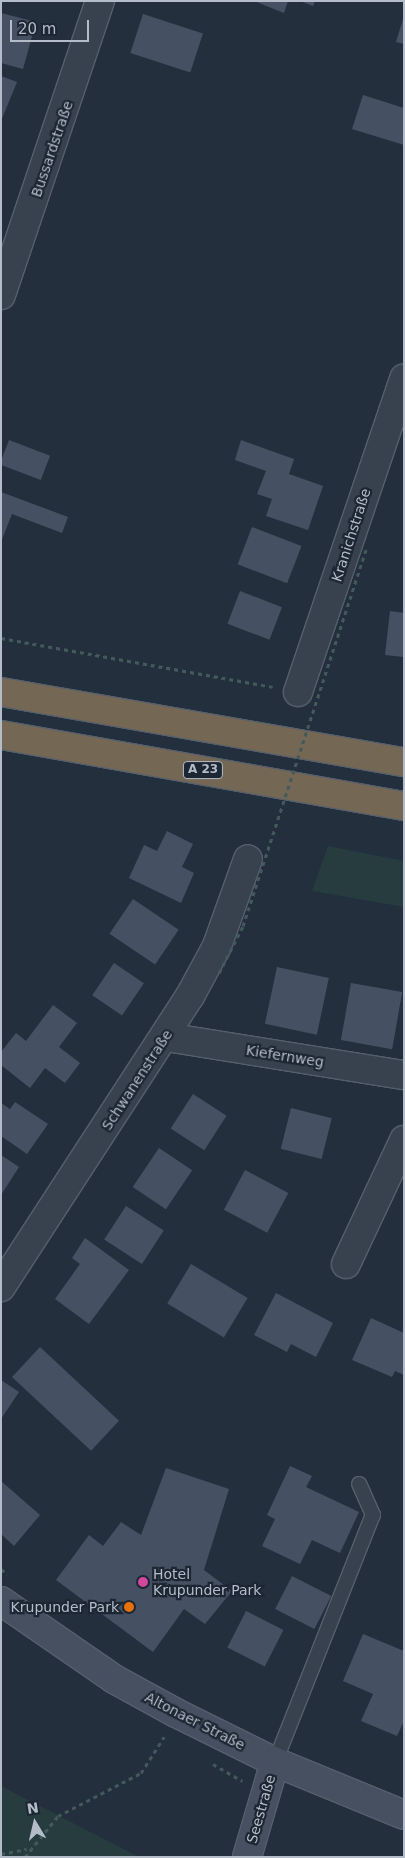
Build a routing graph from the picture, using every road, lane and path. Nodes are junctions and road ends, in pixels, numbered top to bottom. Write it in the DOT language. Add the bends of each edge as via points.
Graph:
graph roads {
  1 [pos="100,1"];
  2 [pos="1,295"];
  3 [pos="404,378"];
  4 [pos="368,547"];
  5 [pos="1,638"];
  6 [pos="1,692"];
  7 [pos="298,692"];
  8 [pos="1,734"];
  9 [pos="404,762"];
  10 [pos="404,806"];
  11 [pos="248,860"];
  12 [pos="219,973"];
  13 [pos="166,1037"];
  14 [pos="404,1075"];
  15 [pos="404,1140"];
  16 [pos="346,1264"];
  17 [pos="1,1287"];
  18 [pos="359,1484"];
  19 [pos="1,1601"];
  20 [pos="166,1734"];
  21 [pos="275,1762"];
  22 [pos="404,1815"];
  23 [pos="28,1849"];
  24 [pos="1,1854"];
  25 [pos="25,1857"];
  26 [pos="247,1857"];
  1 -- 2 [label="street, Bussardstraße"];
  3 -- 7 [label="street, Kranichstraße"];
  4 -- 12 [label="path, bridge" via="243,926"];
  5 -- 7 [label="path"];
  6 -- 9 [label="highway"];
  8 -- 10 [label="highway, A 23"];
  11 -- 13 [label="street, Schwanenstraße" via="217,946"];
  13 -- 14 [label="street, Kiefernweg"];
  13 -- 17 [label="street, Schwanenstraße"];
  15 -- 16 [label="street"];
  18 -- 21 [label="lane" via="373,1515"];
  19 -- 21 [label="main road, Altonaer Straße" via="114,1679"];
  20 -- 23 [label="path" via="142,1773 58,1816"];
  21 -- 22 [label="main road, Altonaer Straße"];
  21 -- 26 [label="main road, Seestraße"];
  23 -- 24 [label="path"];
  23 -- 25 [label="path"];
}
